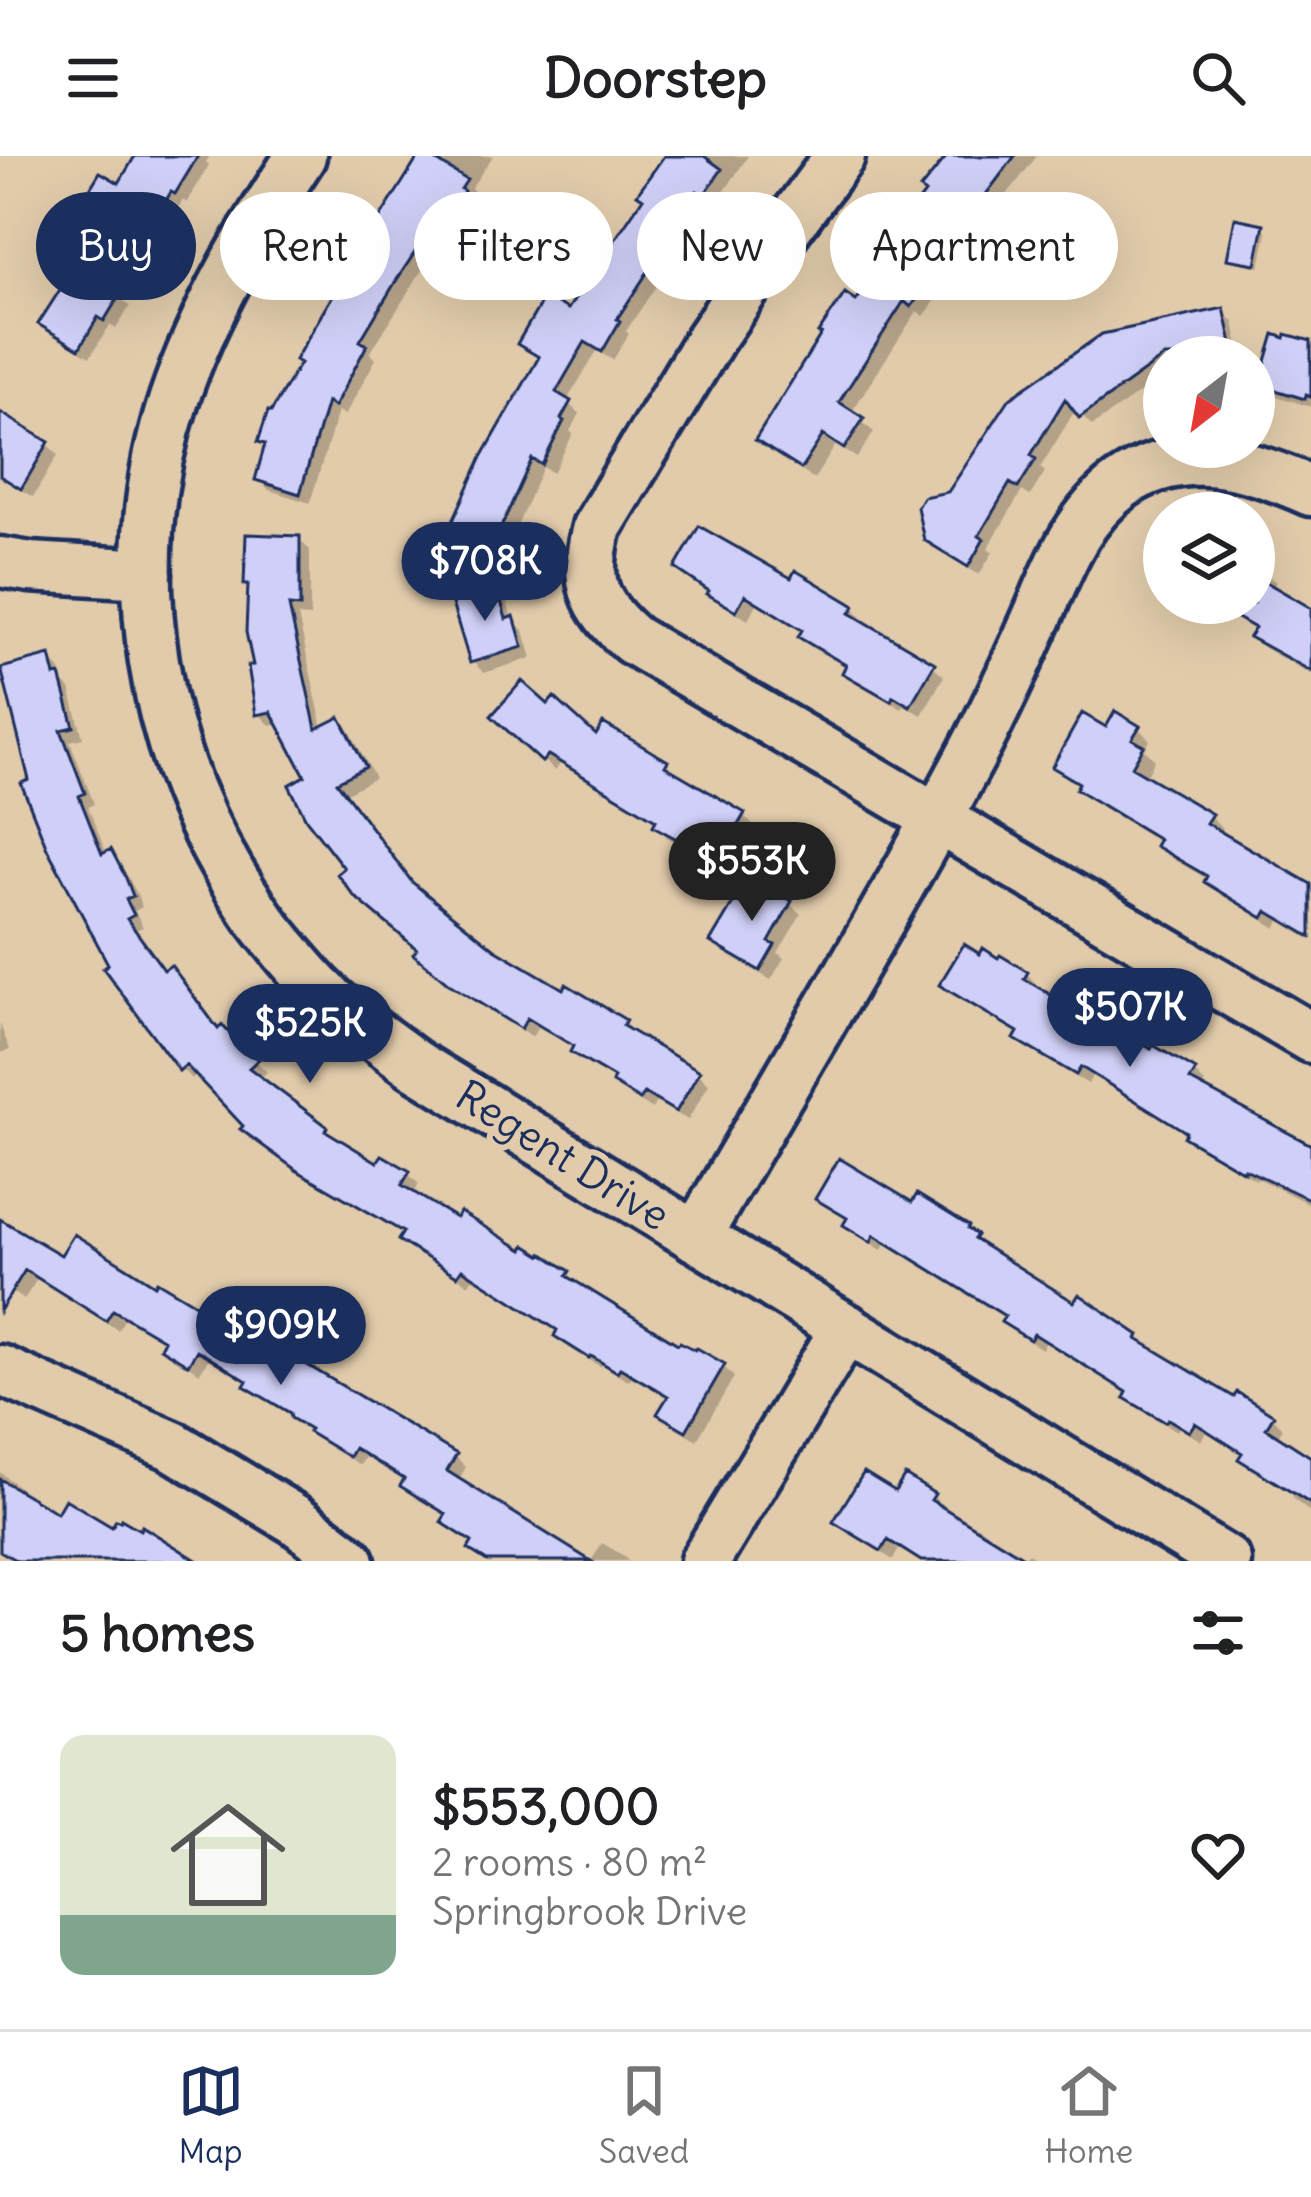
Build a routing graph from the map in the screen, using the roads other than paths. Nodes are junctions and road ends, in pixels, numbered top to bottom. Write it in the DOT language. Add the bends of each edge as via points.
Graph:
graph roads {
  1 [pos="301,156"];
  2 [pos="840,156"];
  3 [pos="1311,491"];
  4 [pos="0,562"];
  5 [pos="147,574"];
  6 [pos="937,820"];
  7 [pos="1311,1038"];
  8 [pos="696,1237"];
  9 [pos="846,1328"];
  10 [pos="0,1370"];
  11 [pos="350,1561"];
  12 [pos="705,1561"];
  13 [pos="1226,1561"];
  1 -- 5 [label="street, Regent Drive" via="217,297 174,400 151,504"];
  2 -- 6 [label="street" via="710,339 597,527 593,587 607,617 633,640"];
  3 -- 6 [label="street" via="1231,462 1191,460 1150,469 1093,508"];
  4 -- 5 [label="street"];
  5 -- 8 [label="street, Regent Drive" via="158,688 187,786 252,908 311,980 415,1064"];
  6 -- 7 [label="street"];
  6 -- 8 [label="street"];
  8 -- 9 [label="street, Regent Drive"];
  9 -- 12 [label="street"];
  9 -- 13 [label="street, Regent Drive"];
  10 -- 11 [label="street" via="173,1446"];
}
